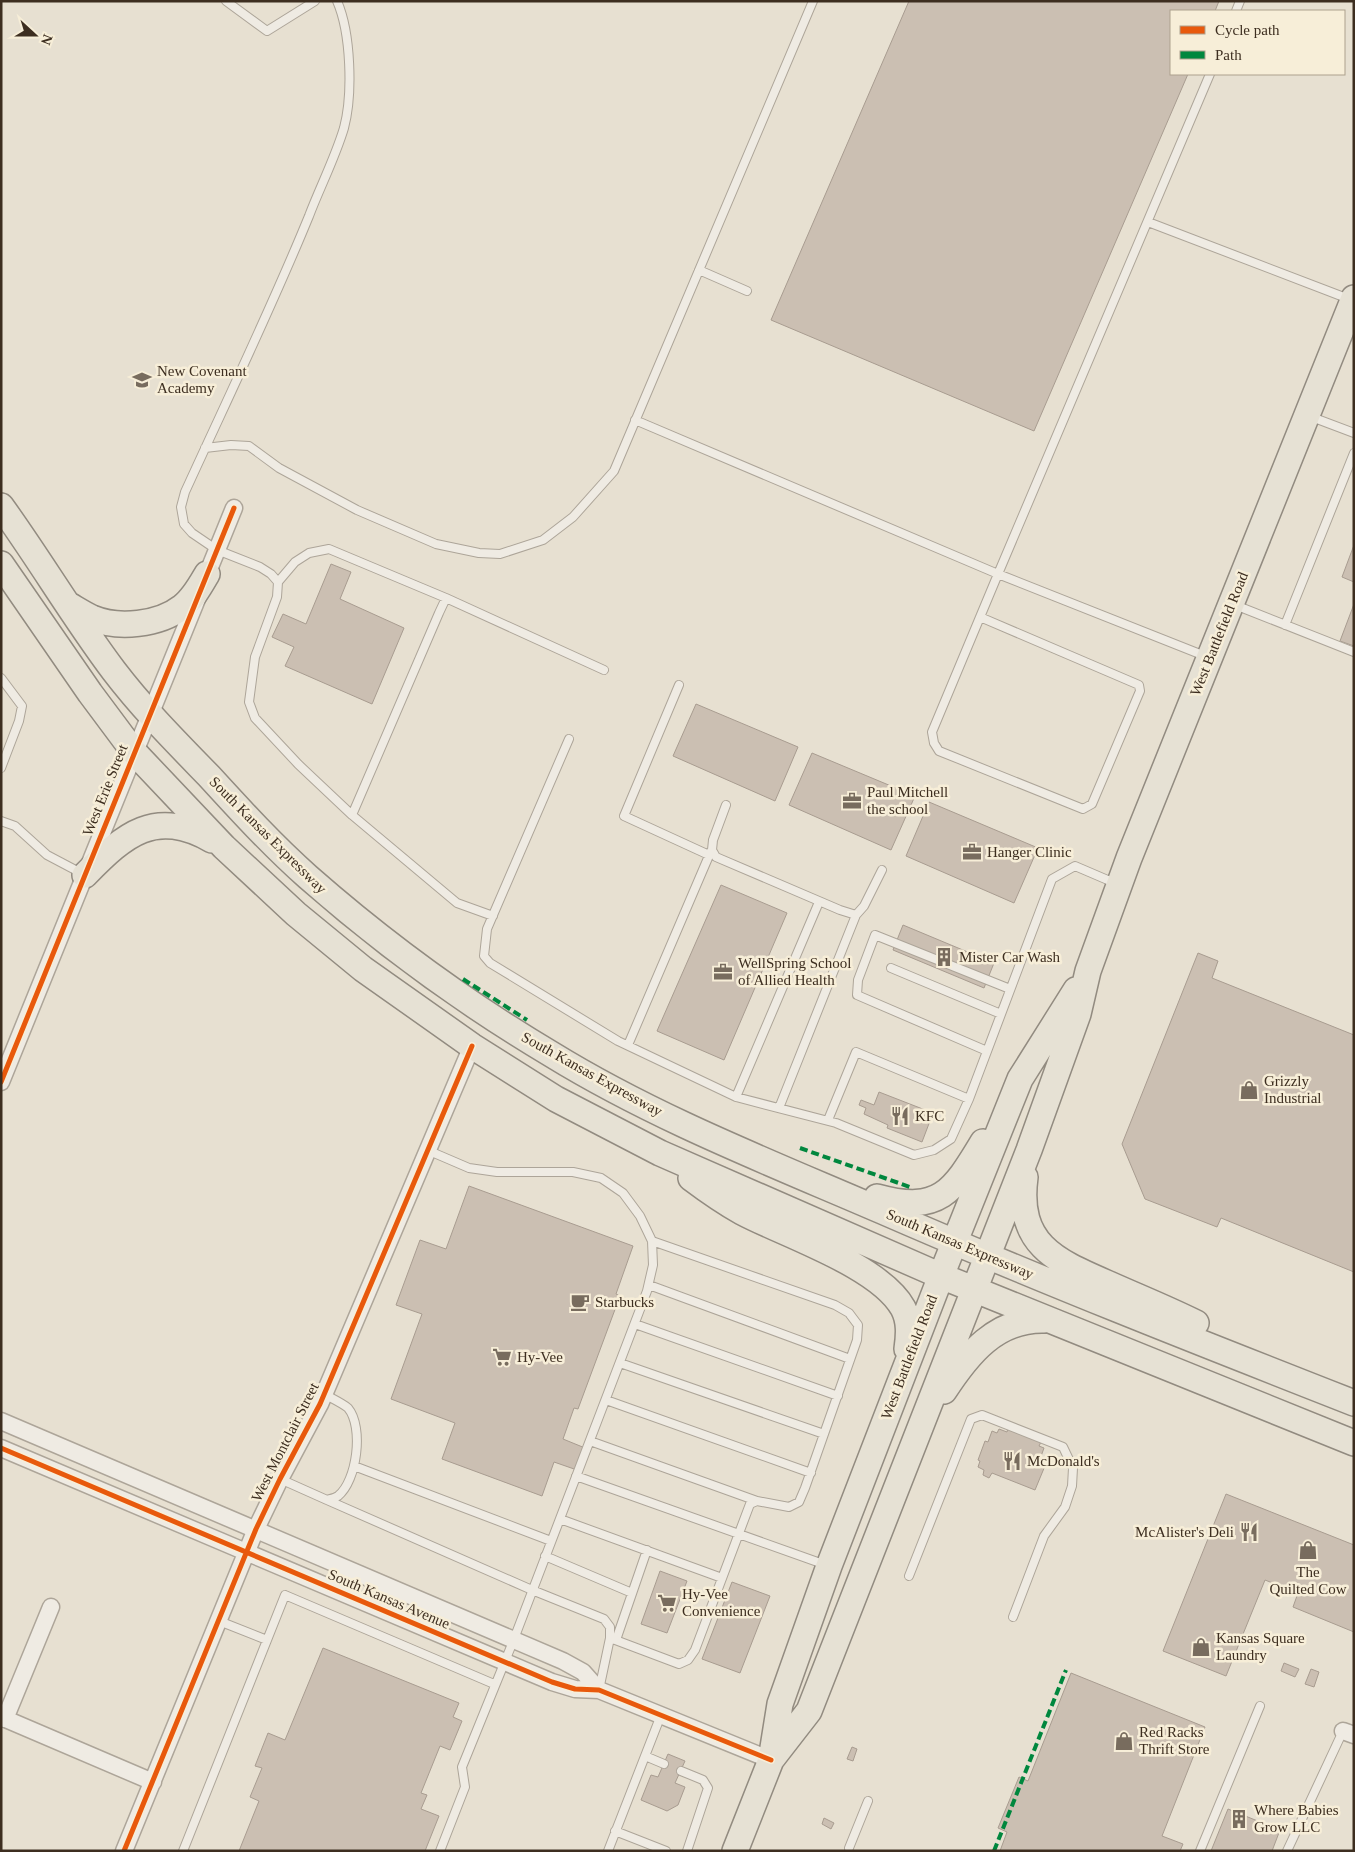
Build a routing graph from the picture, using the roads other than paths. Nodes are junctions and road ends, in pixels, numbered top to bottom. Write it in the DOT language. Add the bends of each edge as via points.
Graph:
graph roads {
  1 [pos="226,1"];
  2 [pos="315,1"];
  3 [pos="337,1"];
  4 [pos="813,1"];
  5 [pos="1210,75"];
  6 [pos="1148,222"];
  7 [pos="698,270"];
  8 [pos="747,291"];
  9 [pos="1353,300"];
  10 [pos="1307,415"];
  11 [pos="635,420"];
  12 [pos="1354,433"];
  13 [pos="205,448"];
  14 [pos="1354,453"];
  15 [pos="1,506"];
  16 [pos="234,508"];
  17 [pos="217,550"];
  18 [pos="1,564"];
  19 [pos="207,574"];
  20 [pos="998,574"];
  21 [pos="278,582"];
  22 [pos="446,598"];
  23 [pos="66,603"];
  24 [pos="1231,604"];
  25 [pos="980,617"];
  26 [pos="1285,625"];
  27 [pos="1354,652"];
  28 [pos="1210,658"];
  29 [pos="604,670"];
  30 [pos="1,678"];
  31 [pos="679,685"];
  32 [pos="149,714"];
  33 [pos="569,739"];
  34 [pos="134,752"];
  35 [pos="1,768"];
  36 [pos="726,805"];
  37 [pos="352,816"];
  38 [pos="1,821"];
  39 [pos="224,847"];
  40 [pos="710,852"];
  41 [pos="882,870"];
  42 [pos="85,875"];
  43 [pos="1119,885"];
  44 [pos="819,902"];
  45 [pos="856,915"];
  46 [pos="493,916"];
  47 [pos="891,968"];
  48 [pos="1088,971"];
  49 [pos="1010,989"];
  50 [pos="1001,1014"];
  51 [pos="628,1045"];
  52 [pos="472,1046"];
  53 [pos="987,1051"];
  54 [pos="5,1063"];
  55 [pos="1020,1079"];
  56 [pos="1,1082"];
  57 [pos="736,1098"];
  58 [pos="969,1098"];
  59 [pos="779,1108"];
  60 [pos="828,1120"];
  61 [pos="732,1146"];
  62 [pos="427,1150"];
  63 [pos="1029,1150"];
  64 [pos="660,1153"];
  65 [pos="652,1241"];
  66 [pos="955,1242"];
  67 [pos="987,1256"];
  68 [pos="940,1276"];
  69 [pos="649,1285"];
  70 [pos="974,1290"];
  71 [pos="1046,1320"];
  72 [pos="635,1324"];
  73 [pos="850,1359"];
  74 [pos="620,1364"];
  75 [pos="904,1370"];
  76 [pos="1282,1375"];
  77 [pos="324,1394"];
  78 [pos="838,1396"];
  79 [pos="606,1400"];
  80 [pos="1354,1404"];
  81 [pos="1,1421"];
  82 [pos="824,1434"];
  83 [pos="590,1441"];
  84 [pos="1354,1443"];
  85 [pos="1,1448"];
  86 [pos="354,1466"];
  87 [pos="904,1469"];
  88 [pos="811,1473"];
  89 [pos="576,1476"];
  90 [pos="280,1479"];
  91 [pos="327,1500"];
  92 [pos="757,1500"];
  93 [pos="560,1518"];
  94 [pos="256,1529"];
  95 [pos="738,1534"];
  96 [pos="551,1541"];
  97 [pos="647,1550"];
  98 [pos="247,1552"];
  99 [pos="545,1556"];
  100 [pos="829,1566"];
  101 [pos="909,1576"];
  102 [pos="722,1578"];
  103 [pos="532,1590"];
  104 [pos="632,1593"];
  105 [pos="51,1607"];
  106 [pos="1013,1617"];
  107 [pos="219,1621"];
  108 [pos="514,1639"];
  109 [pos="613,1639"];
  110 [pos="267,1640"];
  111 [pos="503,1661"];
  112 [pos="494,1684"];
  113 [pos="600,1690"];
  114 [pos="1260,1706"];
  115 [pos="661,1715"];
  116 [pos="3,1718"];
  117 [pos="1348,1733"];
  118 [pos="645,1756"];
  119 [pos="771,1760"];
  120 [pos="664,1764"];
  121 [pos="681,1771"];
  122 [pos="152,1782"];
  123 [pos="868,1801"];
  124 [pos="615,1831"];
  125 [pos="849,1848"];
  126 [pos="124,1851"];
  127 [pos="183,1851"];
  128 [pos="440,1851"];
  129 [pos="608,1851"];
  130 [pos="666,1851"];
  131 [pos="687,1851"];
  132 [pos="735,1851"];
  133 [pos="1200,1851"];
  134 [pos="1287,1851"];
  1 -- 2 [label="lane" via="267,31"];
  3 -- 13 [label="lane" via="348,48 349,94 344,128 285,276"];
  4 -- 7 [label="lane"];
  5 -- 6 [label="lane"];
  6 -- 9 [label="lane"];
  6 -- 20 [label="lane"];
  7 -- 8 [label="lane"];
  7 -- 11 [label="lane"];
  9 -- 10 [label="main road, West Battlefield Road"];
  10 -- 12 [label="lane"];
  10 -- 24 [label="main road, West Battlefield Road"];
  11 -- 13 [label="lane" via="614,471 573,517 543,540 500,554 479,553 427,541 357,510 279,468 249,446"];
  11 -- 20 [label="lane"];
  13 -- 17 [label="lane" via="184,492 181,507 184,524"];
  14 -- 26 [label="lane"];
  15 -- 23 [label="main road, South Kansas Expressway"];
  16 -- 17 [label="street, West Erie Street"];
  17 -- 19 [label="street, West Erie Street"];
  17 -- 21 [label="lane" via="260,566"];
  18 -- 34 [label="main road"];
  19 -- 23 [label="main road" via="182,607 148,621 123,624 101,621"];
  19 -- 32 [label="street, West Erie Street"];
  20 -- 25 [label="lane"];
  20 -- 28 [label="lane"];
  21 -- 22 [label="lane" via="295,562 308,553 329,549"];
  21 -- 37 [label="lane" via="277,597 255,657 249,702 255,718"];
  22 -- 29 [label="lane"];
  22 -- 37 [label="lane"];
  23 -- 32 [label="main road, South Kansas Expressway"];
  24 -- 26 [label="lane"];
  24 -- 28 [label="main road, West Battlefield Road"];
  25 -- 25 [label="lane" via="932,732 939,751 1083,809 1092,804 1140,691 1139,685"];
  26 -- 27 [label="lane"];
  28 -- 43 [label="main road, West Battlefield Road"];
  30 -- 35 [label="lane" via="22,706"];
  31 -- 40 [label="lane" via="624,816"];
  32 -- 34 [label="street, West Erie Street"];
  32 -- 61 [label="main road, South Kansas Expressway" via="306,876 430,973 552,1055 644,1105"];
  33 -- 46 [label="lane"];
  34 -- 39 [label="main road"];
  34 -- 42 [label="street, West Erie Street"];
  36 -- 40 [label="lane"];
  37 -- 46 [label="lane" via="457,903"];
  38 -- 42 [label="lane" via="15,826 47,856"];
  39 -- 42 [label="main road" via="180,827 147,828 116,845"];
  39 -- 52 [label="main road" via="296,914"];
  40 -- 44 [label="lane"];
  40 -- 51 [label="lane"];
  41 -- 45 [label="lane"];
  42 -- 54 [label="street, West Erie Street"];
  43 -- 48 [label="main road, West Battlefield Road"];
  43 -- 49 [label="lane" via="1075,866 1052,879"];
  44 -- 45 [label="lane"];
  44 -- 57 [label="lane"];
  45 -- 59 [label="lane"];
  46 -- 51 [label="lane" via="487,929 484,956 490,963"];
  47 -- 50 [label="lane"];
  48 -- 55 [label="main road, West Battlefield Road"];
  48 -- 63 [label="main road, West Battlefield Road" via="1078,1014"];
  49 -- 50 [label="lane"];
  49 -- 53 [label="lane" via="875,936 858,980 857,995"];
  50 -- 53 [label="lane"];
  51 -- 57 [label="lane"];
  52 -- 62 [label="street, West Montclair Street"];
  52 -- 64 [label="main road" via="556,1099"];
  53 -- 58 [label="lane"];
  54 -- 56 [label="street, West Erie Street"];
  55 -- 61 [label="main road" via="958,1180 948,1191 928,1202 906,1204 877,1197"];
  55 -- 66 [label="main road, West Battlefield Road"];
  57 -- 59 [label="lane"];
  58 -- 60 [label="lane" via="951,1140 934,1150 914,1155"];
  58 -- 60 [label="lane" via="856,1052"];
  59 -- 60 [label="lane"];
  61 -- 66 [label="main road, South Kansas Expressway"];
  62 -- 65 [label="lane" via="469,1168 496,1172 573,1172 602,1178 623,1193 640,1216"];
  62 -- 77 [label="street, West Montclair Street"];
  63 -- 67 [label="main road, West Battlefield Road"];
  63 -- 76 [label="main road" via="1024,1210 1031,1230 1045,1250 1070,1267 1217,1333"];
  64 -- 68 [label="main road"];
  64 -- 75 [label="main road" via="734,1207 840,1258 886,1288 902,1307 907,1319"];
  65 -- 69 [label="lane" via="653,1266"];
  65 -- 73 [label="lane" via="835,1305 849,1313 858,1325"];
  66 -- 67 [label="main road, South Kansas Expressway"];
  66 -- 68 [label="main road, West Battlefield Road"];
  67 -- 70 [label="main road, West Battlefield Road"];
  67 -- 76 [label="main road, South Kansas Expressway"];
  68 -- 70 [label="main road"];
  68 -- 75 [label="main road, West Battlefield Road"];
  69 -- 72 [label="lane"];
  69 -- 73 [label="lane"];
  70 -- 71 [label="main road"];
  70 -- 87 [label="main road, West Battlefield Road"];
  71 -- 84 [label="main road"];
  71 -- 87 [label="main road" via="1024,1321 1005,1327 974,1350 941,1396"];
  72 -- 74 [label="lane"];
  72 -- 78 [label="lane"];
  73 -- 78 [label="lane"];
  74 -- 79 [label="lane"];
  74 -- 82 [label="lane"];
  75 -- 100 [label="main road, West Battlefield Road"];
  76 -- 80 [label="main road, South Kansas Expressway"];
  77 -- 86 [label="lane" via="347,1408 355,1424"];
  77 -- 90 [label="street, West Montclair Street"];
  78 -- 82 [label="lane"];
  79 -- 83 [label="lane"];
  79 -- 88 [label="lane"];
  81 -- 94 [label="street, South Kansas Avenue"];
  82 -- 88 [label="lane"];
  83 -- 89 [label="lane"];
  83 -- 92 [label="lane"];
  85 -- 98 [label="street, South Kansas Avenue"];
  86 -- 91 [label="lane" via="338,1496"];
  86 -- 96 [label="lane"];
  87 -- 119 [label="main road, West Battlefield Road" via="809,1711"];
  88 -- 92 [label="lane" via="799,1502 789,1507"];
  89 -- 93 [label="lane"];
  89 -- 95 [label="lane"];
  90 -- 91 [label="lane"];
  90 -- 94 [label="street, West Montclair Street"];
  91 -- 103 [label="lane"];
  92 -- 95 [label="lane" via="750,1504"];
  93 -- 96 [label="lane"];
  93 -- 97 [label="lane"];
  94 -- 98 [label="street, West Montclair Street"];
  94 -- 108 [label="street, South Kansas Avenue"];
  95 -- 100 [label="lane"];
  95 -- 102 [label="lane"];
  96 -- 99 [label="lane"];
  97 -- 102 [label="lane"];
  97 -- 104 [label="lane"];
  98 -- 107 [label="street, West Montclair Street"];
  98 -- 111 [label="street, South Kansas Avenue"];
  99 -- 103 [label="lane"];
  99 -- 104 [label="lane"];
  100 -- 119 [label="main road, West Battlefield Road" via="780,1704"];
  101 -- 106 [label="lane" via="971,1419 982,1416 1063,1447 1073,1468 1072,1486 1065,1507 1044,1536"];
  102 -- 109 [label="lane" via="695,1650 688,1660 678,1664"];
  103 -- 108 [label="lane"];
  103 -- 109 [label="lane" via="604,1619"];
  104 -- 109 [label="lane"];
  105 -- 116 [label="street"];
  107 -- 110 [label="lane"];
  107 -- 122 [label="street, West Montclair Street"];
  108 -- 111 [label="lane"];
  108 -- 113 [label="street, South Kansas Avenue" via="583,1672"];
  109 -- 113 [label="lane"];
  110 -- 112 [label="lane" via="285,1595"];
  110 -- 127 [label="lane"];
  111 -- 112 [label="lane"];
  111 -- 113 [label="street, South Kansas Avenue" via="575,1689"];
  112 -- 128 [label="lane" via="462,1766 465,1787"];
  113 -- 115 [label="street, South Kansas Avenue"];
  114 -- 133 [label="lane"];
  115 -- 118 [label="lane"];
  115 -- 119 [label="street, South Kansas Avenue"];
  116 -- 122 [label="street"];
  117 -- 134 [label="lane"];
  118 -- 120 [label="lane"];
  118 -- 124 [label="lane"];
  119 -- 132 [label="main road, West Battlefield Road"];
  121 -- 131 [label="lane" via="703,1780 708,1788"];
  122 -- 126 [label="street, West Montclair Street"];
  123 -- 125 [label="lane"];
  124 -- 129 [label="lane"];
  124 -- 130 [label="lane"];
}
